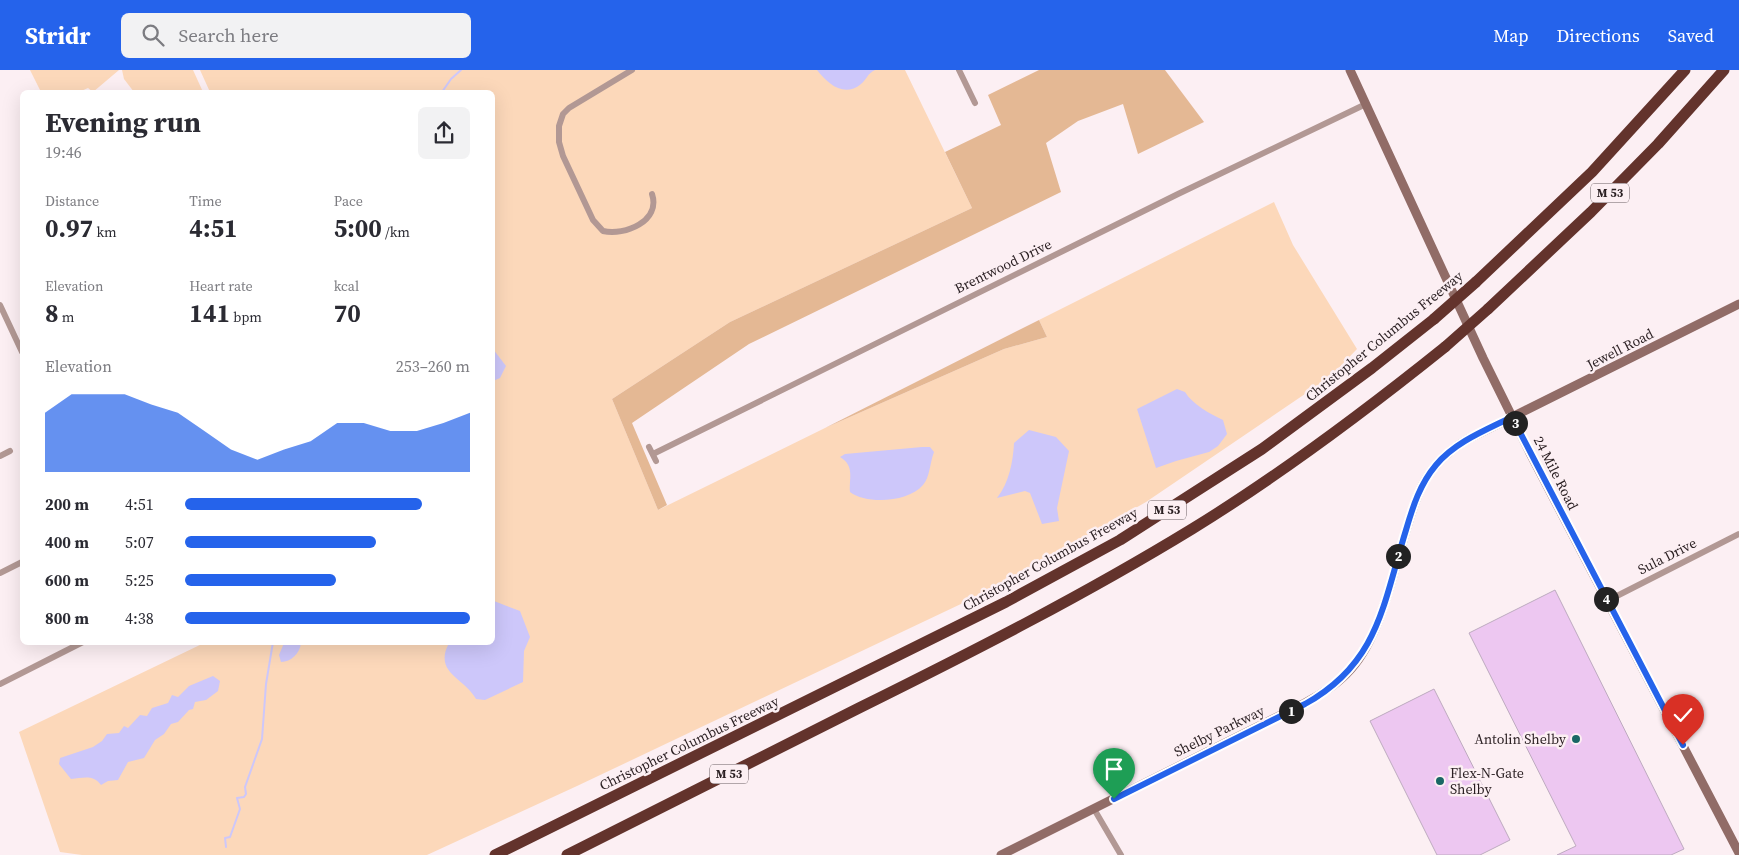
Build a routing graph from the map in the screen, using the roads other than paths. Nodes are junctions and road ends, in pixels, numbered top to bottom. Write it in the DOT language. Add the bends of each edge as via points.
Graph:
graph roads {
  1 [pos="632,70"];
  2 [pos="959,70"];
  3 [pos="1350,70"];
  4 [pos="1685,70"];
  5 [pos="1724,70"];
  6 [pos="975,103"];
  7 [pos="1366,104"];
  8 [pos="652,194"];
  9 [pos="1739,304"];
  10 [pos="0,305"];
  11 [pos="20,348"];
  12 [pos="1512,417"];
  13 [pos="10,451"];
  14 [pos="0,456"];
  15 [pos="656,462"];
  16 [pos="1739,534"];
  17 [pos="20,563"];
  18 [pos="0,573"];
  19 [pos="1607,601"];
  20 [pos="77,645"];
  21 [pos="0,684"];
  22 [pos="1094,809"];
  23 [pos="509,848"];
  24 [pos="1739,853"];
  25 [pos="489,855"];
  26 [pos="495,855"];
  27 [pos="567,855"];
  28 [pos="1001,855"];
  29 [pos="1122,855"];
  1 -- 8 [label="street" via="566,111 559,126 559,146 593,220 603,231 621,232 647,220 653,210"];
  2 -- 6 [label="street"];
  3 -- 7 [label="street, 24 Mile Road"];
  4 -- 23 [label="highway, Christopher Columbus Freeway / M 53, bridge" via="1592,172 1476,282 1366,373 1262,449 1112,545 1006,602"];
  5 -- 27 [label="highway, M 53, bridge" via="1591,212 1488,309 1445,347 1282,469 1195,528 987,644"];
  7 -- 12 [label="street, 24 Mile Road"];
  7 -- 15 [label="street, Brentwood Drive" via="651,450"];
  9 -- 12 [label="street, Jewell Road"];
  10 -- 11 [label="street"];
  12 -- 19 [label="street, 24 Mile Road"];
  12 -- 22 [label="street, Shelby Parkway" via="1454,448 1428,476 1415,502 1374,631 1362,654 1344,676 1305,704"];
  13 -- 14 [label="street"];
  16 -- 19 [label="street, Sula Drive"];
  17 -- 18 [label="street"];
  19 -- 24 [label="street, 24 Mile Road"];
  20 -- 21 [label="street"];
  22 -- 28 [label="street, Shelby Parkway"];
  22 -- 29 [label="street"];
  23 -- 25 [label="highway"];
  23 -- 26 [label="highway, Christopher Columbus Freeway / M 53"];
}
